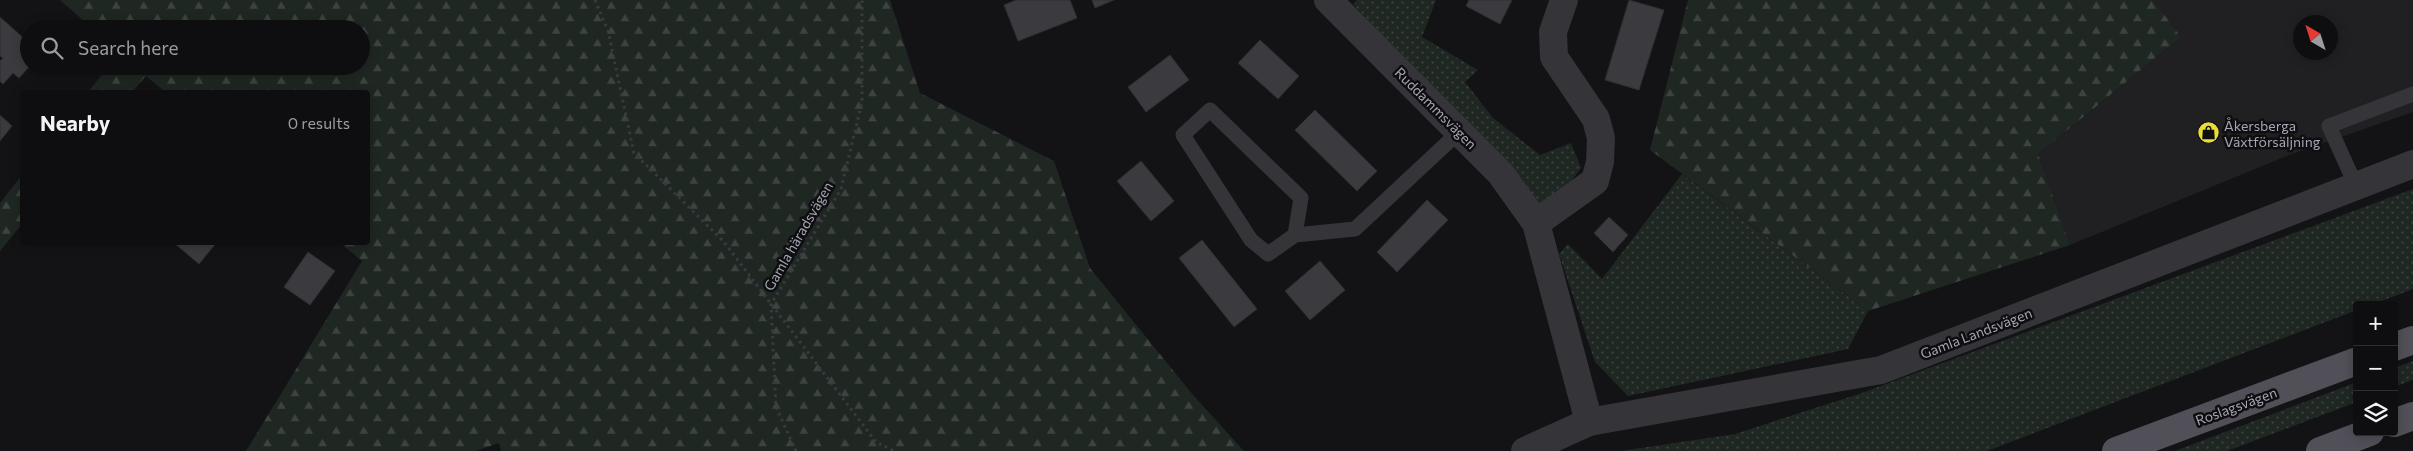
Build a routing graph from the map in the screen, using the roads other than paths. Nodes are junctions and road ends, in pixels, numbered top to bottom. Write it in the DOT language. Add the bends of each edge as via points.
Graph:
graph roads {
  1 [pos="1328,0"];
  2 [pos="1564,0"];
  3 [pos="2413,94"];
  4 [pos="1459,132"];
  5 [pos="2413,164"];
  6 [pos="2356,186"];
  7 [pos="1536,223"];
  8 [pos="1295,235"];
  9 [pos="2413,340"];
  10 [pos="2398,346"];
  11 [pos="2353,362"];
  12 [pos="2413,416"];
  13 [pos="1589,422"];
  14 [pos="2398,422"];
  15 [pos="2359,436"];
  16 [pos="1525,451"];
  17 [pos="2116,451"];
  18 [pos="2320,451"];
  1 -- 4 [label="street, Ruddammsvägen"];
  2 -- 7 [label="street" via="1553,32 1554,57 1596,119 1601,138 1600,162 1595,181"];
  3 -- 6 [label="lane" via="2329,126"];
  4 -- 7 [label="street, Ruddammsvägen" via="1501,174"];
  4 -- 8 [label="lane" via="1355,229"];
  5 -- 6 [label="street, Gamla Landsvägen"];
  6 -- 13 [label="street, Gamla Landsvägen" via="1881,370"];
  7 -- 13 [label="street, Ruddammsvägen"];
  8 -- 8 [label="lane" via="1268,254 1251,240 1183,135 1210,110 1301,198"];
  9 -- 10 [label="main road"];
  11 -- 17 [label="main road, Roslagsvägen"];
  12 -- 14 [label="main road"];
  13 -- 16 [label="street, Gamla Landsvägen"];
  15 -- 18 [label="main road"];
}
